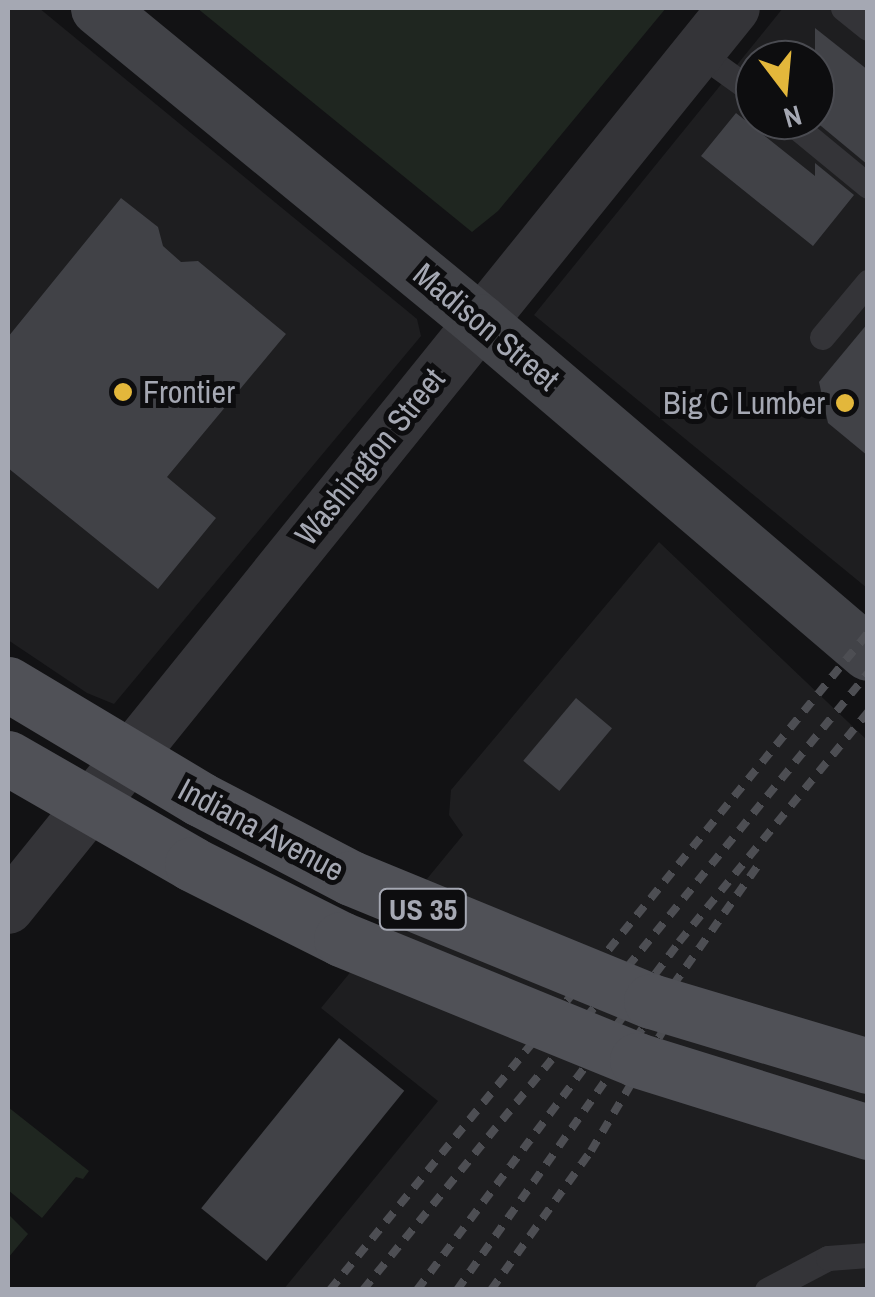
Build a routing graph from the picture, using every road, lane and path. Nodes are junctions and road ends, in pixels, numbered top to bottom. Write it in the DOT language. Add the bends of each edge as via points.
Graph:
graph roads {
  1 [pos="98,8"];
  2 [pos="734,8"];
  3 [pos="843,8"];
  4 [pos="868,28"];
  5 [pos="698,52"];
  6 [pos="735,79"];
  7 [pos="812,140"];
  8 [pos="868,186"];
  9 [pos="868,282"];
  10 [pos="480,320"];
  11 [pos="822,337"];
  12 [pos="868,653"];
  13 [pos="8,684"];
  14 [pos="8,758"];
  15 [pos="8,908"];
  16 [pos="868,1066"];
  17 [pos="868,1132"];
  18 [pos="868,1256"];
  19 [pos="767,1290"];
  1 -- 10 [label="street, Madison Street"];
  2 -- 5 [label="street, Washington Street"];
  3 -- 4 [label="lane"];
  5 -- 6 [label="lane"];
  5 -- 10 [label="street, Washington Street"];
  7 -- 8 [label="lane"];
  9 -- 11 [label="lane"];
  10 -- 12 [label="street, Madison Street"];
  10 -- 15 [label="street, Washington Street"];
  13 -- 16 [label="main road, Indiana Avenue / US 35, bridge" via="200,799 350,878 650,1001"];
  14 -- 17 [label="main road, Indiana Avenue / US 35, bridge" via="192,864 341,939 637,1060"];
  18 -- 19 [label="lane" via="828,1258"];
}
